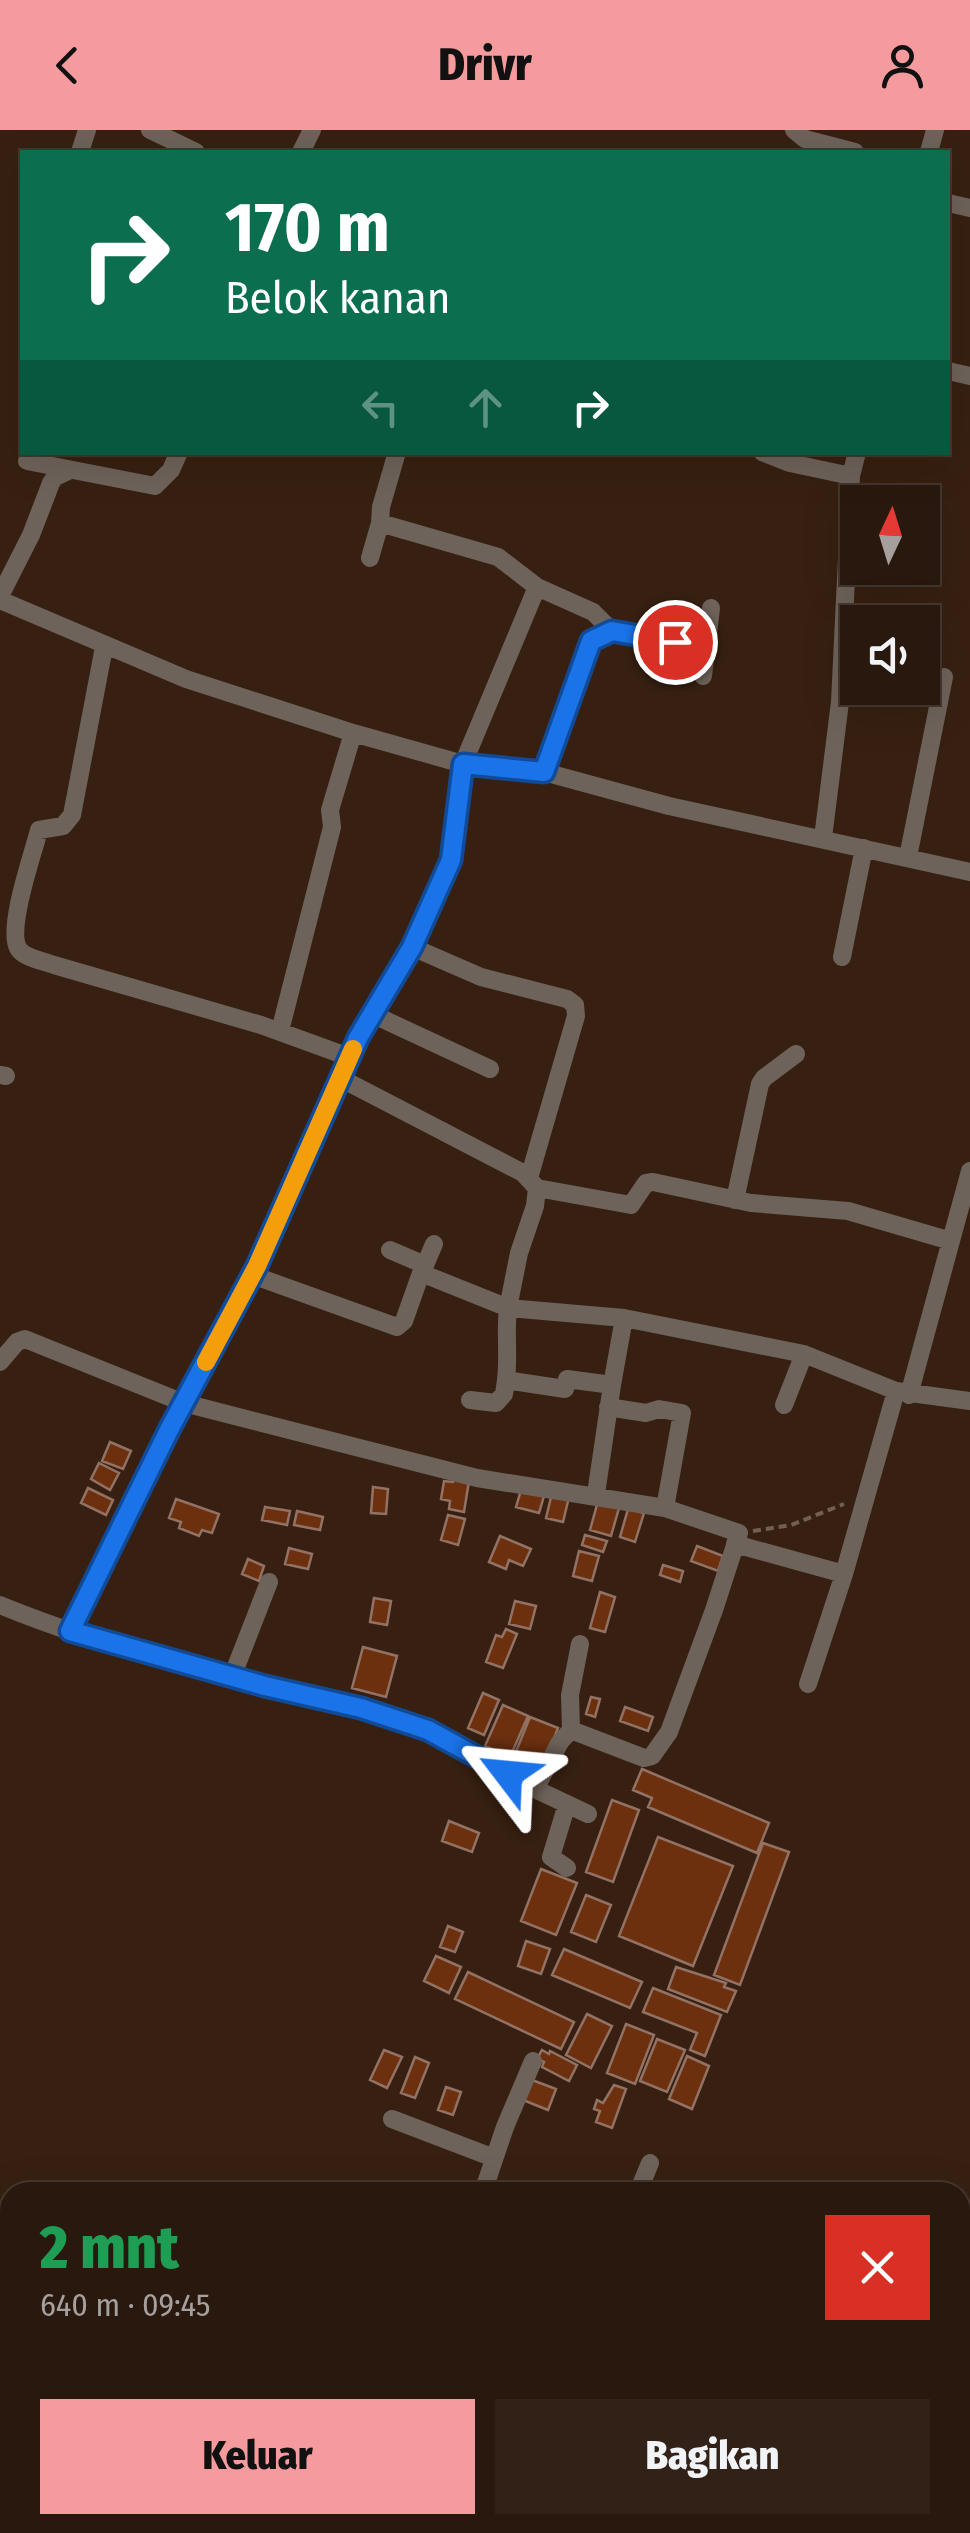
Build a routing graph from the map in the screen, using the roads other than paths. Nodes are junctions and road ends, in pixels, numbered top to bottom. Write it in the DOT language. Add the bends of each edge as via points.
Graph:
graph roads {
  1 [pos="150,130"];
  2 [pos="794,130"];
  3 [pos="192,150"];
  4 [pos="847,150"];
  5 [pos="178,455"];
  6 [pos="396,455"];
  7 [pos="770,455"];
  8 [pos="855,455"];
  9 [pos="27,461"];
  10 [pos="70,470"];
  11 [pos="850,476"];
  12 [pos="380,524"];
  13 [pos="370,558"];
  14 [pos="536,587"];
  15 [pos="0,598"];
  16 [pos="711,608"];
  17 [pos="612,631"];
  18 [pos="104,647"];
  19 [pos="706,647"];
  20 [pos="703,676"];
  21 [pos="944,677"];
  22 [pos="352,733"];
  23 [pos="463,764"];
  24 [pos="544,772"];
  25 [pos="823,838"];
  26 [pos="864,848"];
  27 [pos="908,858"];
  28 [pos="970,872"];
  29 [pos="412,947"];
  30 [pos="842,958"];
  31 [pos="372,1014"];
  32 [pos="280,1032"];
  33 [pos="796,1054"];
  34 [pos="349,1057"];
  35 [pos="490,1068"];
  36 [pos="340,1078"];
  37 [pos="970,1170"];
  38 [pos="533,1183"];
  39 [pos="736,1200"];
  40 [pos="951,1241"];
  41 [pos="434,1244"];
  42 [pos="390,1250"];
  43 [pos="423,1269"];
  44 [pos="252,1276"];
  45 [pos="508,1308"];
  46 [pos="624,1318"];
  47 [pos="804,1354"];
  48 [pos="0,1362"];
  49 [pos="506,1380"];
  50 [pos="612,1385"];
  51 [pos="903,1393"];
  52 [pos="470,1400"];
  53 [pos="970,1400"];
  54 [pos="184,1404"];
  55 [pos="784,1406"];
  56 [pos="608,1407"];
  57 [pos="596,1494"];
  58 [pos="665,1508"];
  59 [pos="737,1539"];
  60 [pos="844,1574"];
  61 [pos="269,1582"];
  62 [pos="0,1606"];
  63 [pos="70,1631"];
  64 [pos="580,1644"];
  65 [pos="232,1677"];
  66 [pos="808,1684"];
  67 [pos="571,1730"];
  68 [pos="535,1788"];
  69 [pos="567,1804"];
  70 [pos="588,1814"];
  71 [pos="567,1868"];
  72 [pos="533,2061"];
  73 [pos="392,2119"];
  74 [pos="494,2158"];
  75 [pos="650,2163"];
  76 [pos="486,2182"];
  77 [pos="642,2182"];
  1 -- 3 [label="street"];
  2 -- 4 [label="street"];
  5 -- 10 [label="street" via="155,486"];
  6 -- 12 [label="street"];
  7 -- 11 [label="street"];
  8 -- 11 [label="street"];
  9 -- 10 [label="street"];
  10 -- 15 [label="street" via="51,484"];
  11 -- 25 [label="street" via="840,702"];
  12 -- 13 [label="street"];
  12 -- 14 [label="street" via="498,557"];
  14 -- 17 [label="street" via="593,612"];
  14 -- 23 [label="street"];
  15 -- 18 [label="street"];
  16 -- 19 [label="street"];
  17 -- 19 [label="street"];
  17 -- 24 [label="street" via="591,641"];
  18 -- 22 [label="street"];
  18 -- 32 [label="street" via="72,815 62,826 39,830 16,946 54,965"];
  19 -- 20 [label="street"];
  21 -- 27 [label="street"];
  22 -- 23 [label="street"];
  22 -- 32 [label="street"];
  23 -- 24 [label="street"];
  23 -- 29 [label="street" via="451,860"];
  24 -- 25 [label="street"];
  25 -- 26 [label="street"];
  26 -- 27 [label="street"];
  26 -- 30 [label="street"];
  27 -- 28 [label="street"];
  29 -- 31 [label="street"];
  29 -- 38 [label="street" via="575,1006"];
  31 -- 34 [label="street"];
  31 -- 35 [label="street"];
  32 -- 34 [label="street"];
  33 -- 39 [label="street" via="760,1084"];
  34 -- 36 [label="street"];
  36 -- 38 [label="street"];
  36 -- 44 [label="street"];
  37 -- 40 [label="street"];
  38 -- 39 [label="street" via="628,1205 653,1182"];
  38 -- 45 [label="street" via="535,1206"];
  39 -- 40 [label="street" via="848,1212"];
  40 -- 51 [label="street"];
  41 -- 43 [label="street"];
  42 -- 43 [label="street"];
  43 -- 44 [label="street" via="397,1326"];
  43 -- 45 [label="street"];
  44 -- 54 [label="street"];
  45 -- 46 [label="street"];
  45 -- 49 [label="street"];
  46 -- 47 [label="street"];
  46 -- 50 [label="street"];
  47 -- 51 [label="street"];
  47 -- 55 [label="street"];
  48 -- 54 [label="street" via="25,1340"];
  49 -- 50 [label="street" via="565,1389 567,1380"];
  49 -- 52 [label="street" via="496,1402"];
  50 -- 56 [label="street"];
  51 -- 53 [label="street"];
  51 -- 60 [label="street"];
  54 -- 57 [label="street" via="477,1478"];
  54 -- 63 [label="street"];
  56 -- 57 [label="street"];
  56 -- 58 [label="street" via="682,1414"];
  57 -- 58 [label="street"];
  58 -- 59 [label="street"];
  59 -- 60 [label="street"];
  59 -- 67 [label="street" via="669,1732 652,1756"];
  60 -- 66 [label="street"];
  61 -- 65 [label="street"];
  62 -- 63 [label="street"];
  63 -- 65 [label="street"];
  64 -- 67 [label="street"];
  65 -- 68 [label="street" via="428,1730"];
  67 -- 68 [label="street"];
  68 -- 69 [label="street"];
  69 -- 70 [label="street"];
  69 -- 71 [label="street" via="550,1856"];
  72 -- 74 [label="street"];
  73 -- 74 [label="street"];
  74 -- 76 [label="street"];
  75 -- 77 [label="street"];
}
